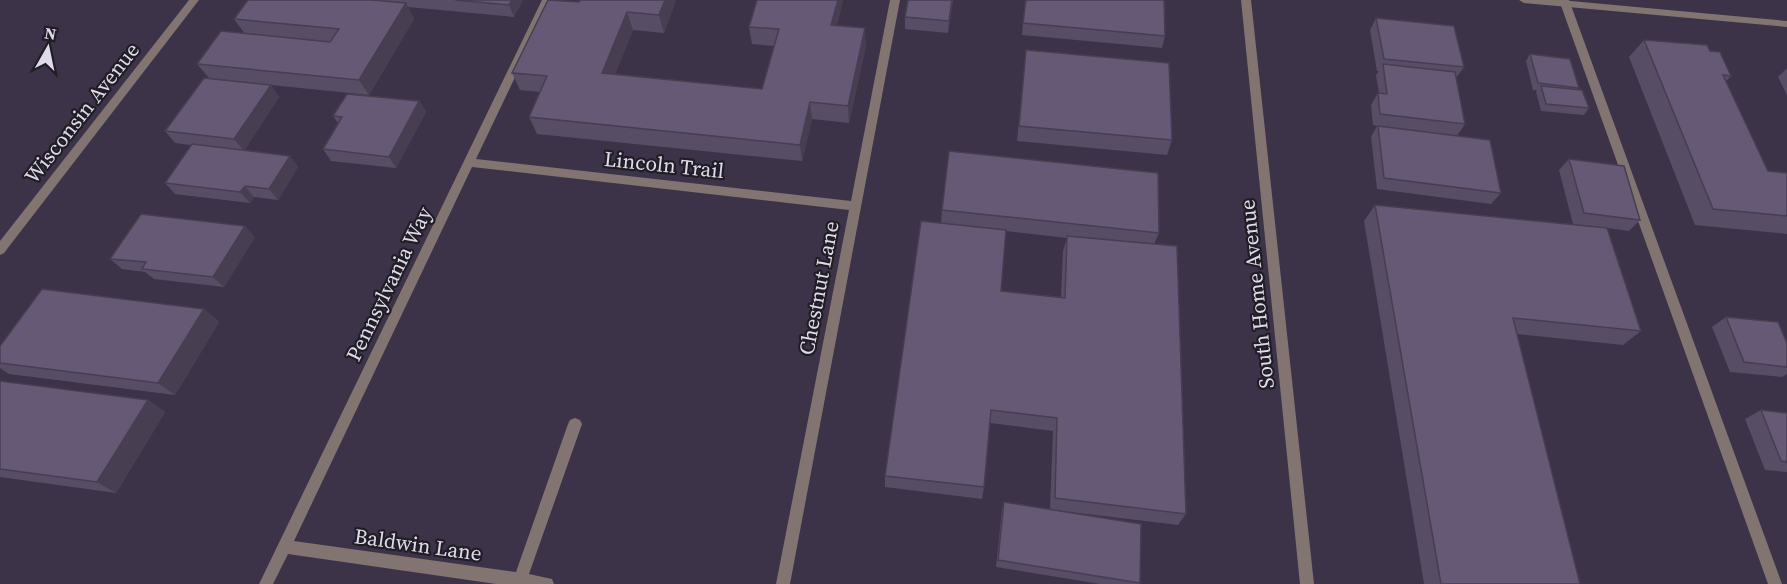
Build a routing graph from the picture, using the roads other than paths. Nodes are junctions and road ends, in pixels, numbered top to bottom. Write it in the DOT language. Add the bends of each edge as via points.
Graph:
graph roads {
  1 [pos="194,0"];
  2 [pos="546,0"];
  3 [pos="895,0"];
  4 [pos="1246,0"];
  5 [pos="1524,0"];
  6 [pos="1565,2"];
  7 [pos="1787,24"];
  8 [pos="468,162"];
  9 [pos="855,206"];
  10 [pos="0,250"];
  11 [pos="575,424"];
  12 [pos="284,547"];
  13 [pos="520,580"];
  14 [pos="266,584"];
  15 [pos="547,584"];
  16 [pos="783,584"];
  17 [pos="1307,584"];
  18 [pos="1775,584"];
  1 -- 10 [label="street, Wisconsin Avenue"];
  2 -- 8 [label="street, Pennsylvania Way"];
  3 -- 9 [label="street, Chestnut Lane"];
  4 -- 17 [label="street, South Home Avenue"];
  5 -- 6 [label="street"];
  6 -- 7 [label="street"];
  6 -- 18 [label="street"];
  8 -- 9 [label="street, Lincoln Trail"];
  8 -- 12 [label="street, Pennsylvania Way"];
  9 -- 16 [label="street, Chestnut Lane"];
  11 -- 13 [label="street"];
  12 -- 13 [label="street, Baldwin Lane"];
  12 -- 14 [label="street, Pennsylvania Way"];
  13 -- 15 [label="street, Baldwin Lane"];
}
